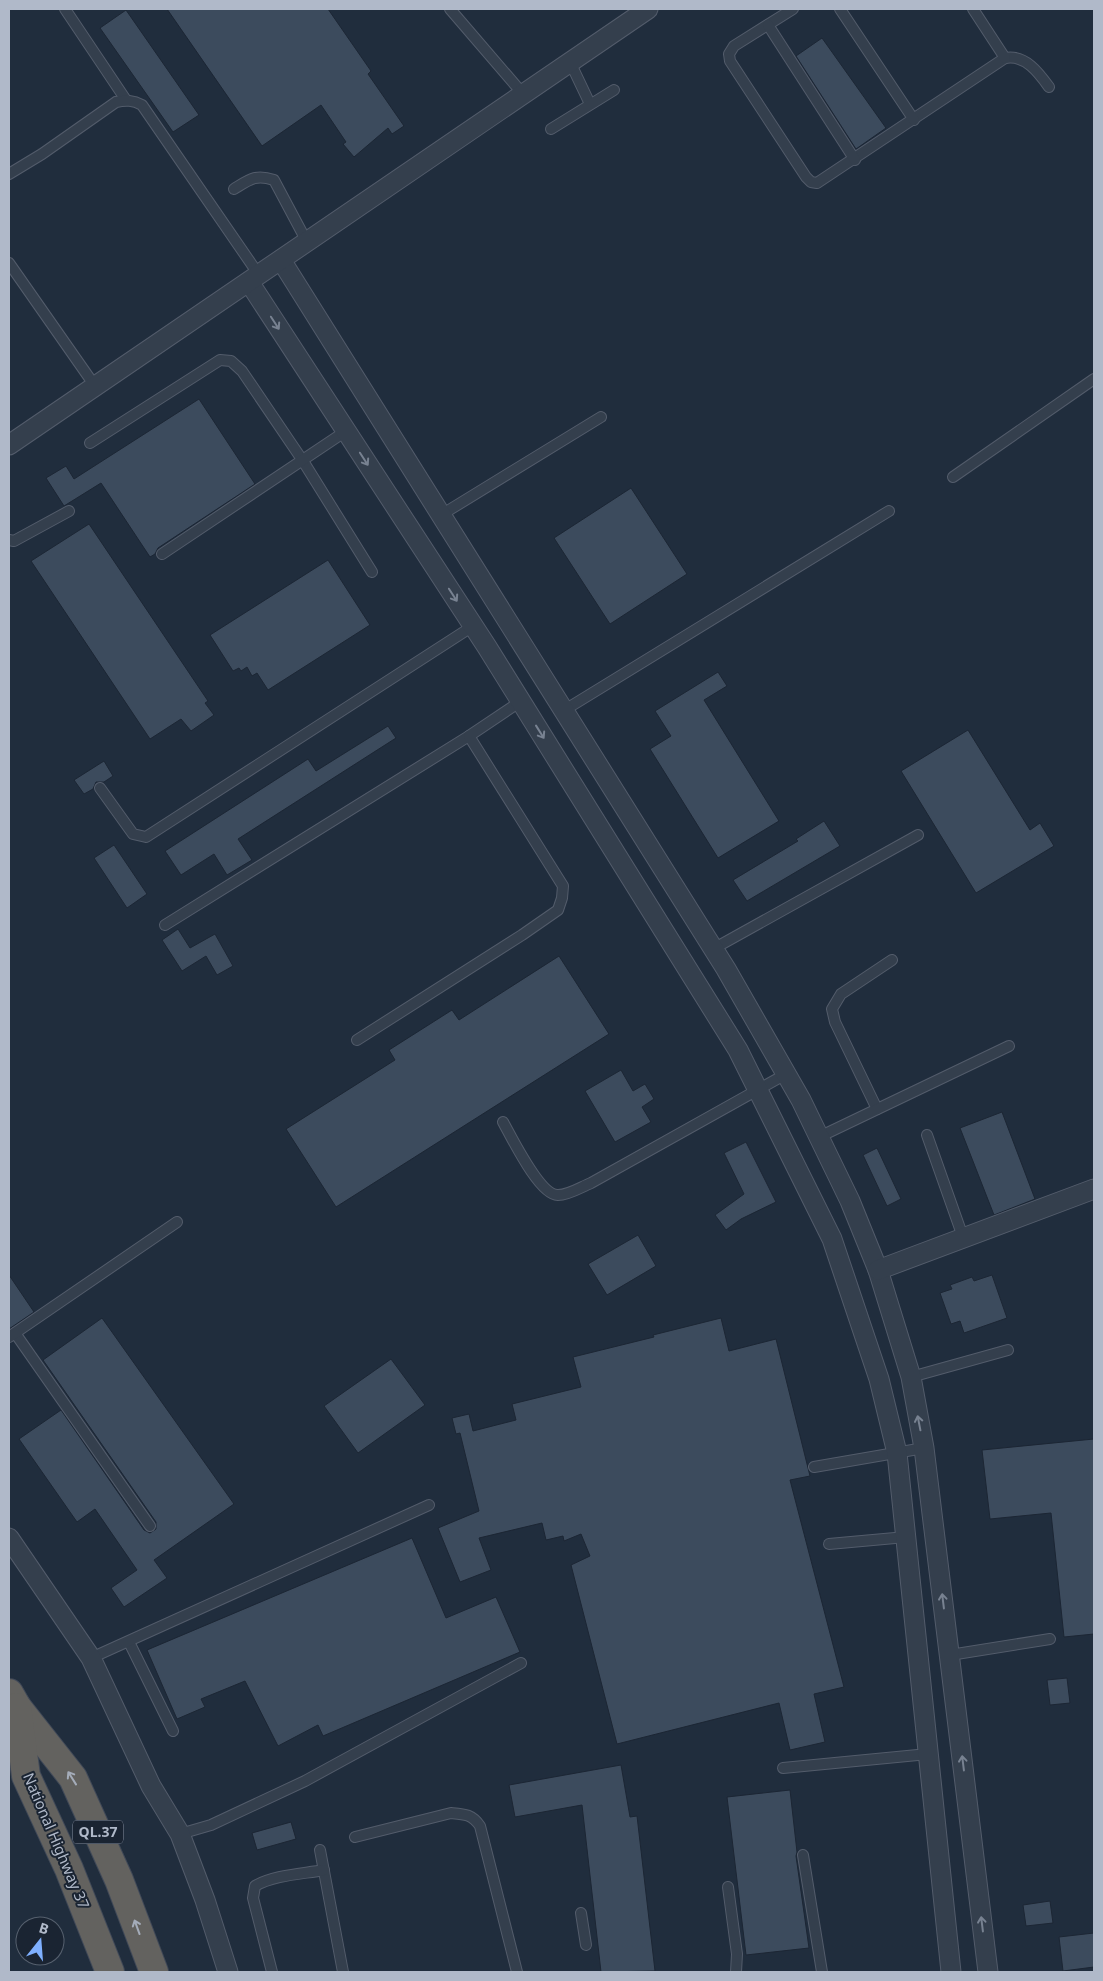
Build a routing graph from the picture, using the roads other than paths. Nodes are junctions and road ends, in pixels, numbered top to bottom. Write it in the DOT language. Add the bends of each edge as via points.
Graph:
graph roads {
  1 [pos="65,9"];
  2 [pos="450,9"];
  3 [pos="648,9"];
  4 [pos="793,9"];
  5 [pos="840,9"];
  6 [pos="973,9"];
  7 [pos="768,25"];
  8 [pos="1005,58"];
  9 [pos="570,62"];
  10 [pos="1049,87"];
  11 [pos="614,90"];
  12 [pos="523,94"];
  13 [pos="126,100"];
  14 [pos="590,104"];
  15 [pos="914,120"];
  16 [pos="550,130"];
  17 [pos="855,160"];
  18 [pos="9,174"];
  19 [pos="234,189"];
  20 [pos="307,242"];
  21 [pos="281,260"];
  22 [pos="9,263"];
  23 [pos="254,279"];
  24 [pos="1094,380"];
  25 [pos="95,386"];
  26 [pos="601,417"];
  27 [pos="346,431"];
  28 [pos="90,443"];
  29 [pos="9,445"];
  30 [pos="303,461"];
  31 [pos="953,477"];
  32 [pos="69,511"];
  33 [pos="889,511"];
  34 [pos="441,515"];
  35 [pos="9,540"];
  36 [pos="162,554"];
  37 [pos="372,572"];
  38 [pos="473,626"];
  39 [pos="521,701"];
  40 [pos="563,711"];
  41 [pos="469,736"];
  42 [pos="100,788"];
  43 [pos="918,834"];
  44 [pos="165,925"];
  45 [pos="713,949"];
  46 [pos="892,960"];
  47 [pos="357,1040"];
  48 [pos="1009,1046"];
  49 [pos="786,1074"];
  50 [pos="757,1090"];
  51 [pos="877,1109"];
  52 [pos="503,1122"];
  53 [pos="927,1136"];
  54 [pos="819,1137"];
  55 [pos="1094,1189"];
  56 [pos="177,1222"];
  57 [pos="963,1237"];
  58 [pos="878,1270"];
  59 [pos="12,1335"];
  60 [pos="1008,1350"];
  61 [pos="911,1377"];
  62 [pos="924,1448"];
  63 [pos="897,1453"];
  64 [pos="814,1467"];
  65 [pos="429,1506"];
  66 [pos="150,1526"];
  67 [pos="906,1537"];
  68 [pos="9,1538"];
  69 [pos="829,1544"];
  70 [pos="1050,1639"];
  71 [pos="129,1642"];
  72 [pos="950,1654"];
  73 [pos="91,1658"];
  74 [pos="521,1663"];
  75 [pos="11,1704"];
  76 [pos="173,1731"];
  77 [pos="928,1754"];
  78 [pos="783,1768"];
  79 [pos="180,1834"];
  80 [pos="355,1837"];
  81 [pos="320,1850"];
  82 [pos="803,1855"];
  83 [pos="324,1870"];
  84 [pos="728,1887"];
  85 [pos="581,1913"];
  86 [pos="586,1945"];
  87 [pos="110,1972"];
  88 [pos="154,1972"];
  89 [pos="228,1972"];
  90 [pos="272,1972"];
  91 [pos="343,1972"];
  92 [pos="517,1972"];
  93 [pos="736,1972"];
  94 [pos="822,1972"];
  95 [pos="951,1972"];
  96 [pos="988,1972"];
  1 -- 13 [label="lane"];
  2 -- 12 [label="lane"];
  3 -- 9 [label="street"];
  4 -- 7 [label="lane"];
  5 -- 15 [label="lane"];
  6 -- 8 [label="lane"];
  7 -- 17 [label="lane"];
  7 -- 17 [label="lane" via="730,50 730,61 811,182 818,183"];
  8 -- 10 [label="lane" via="1012,57 1028,64"];
  8 -- 15 [label="lane"];
  9 -- 12 [label="street"];
  9 -- 14 [label="lane"];
  11 -- 14 [label="lane"];
  12 -- 20 [label="street"];
  13 -- 18 [label="lane" via="116,102"];
  13 -- 23 [label="lane" via="142,106"];
  14 -- 16 [label="lane"];
  15 -- 17 [label="lane"];
  19 -- 20 [label="lane" via="253,178 274,180"];
  20 -- 21 [label="street"];
  21 -- 23 [label="street"];
  21 -- 34 [label="street"];
  22 -- 25 [label="lane"];
  23 -- 25 [label="street"];
  23 -- 27 [label="street, one-way"];
  24 -- 31 [label="lane"];
  25 -- 29 [label="street"];
  26 -- 34 [label="lane"];
  27 -- 30 [label="lane"];
  27 -- 38 [label="street, one-way"];
  28 -- 30 [label="lane" via="225,359 242,371"];
  30 -- 36 [label="lane"];
  30 -- 37 [label="lane"];
  32 -- 35 [label="lane" via="14,541"];
  33 -- 40 [label="lane"];
  34 -- 40 [label="street"];
  38 -- 39 [label="street"];
  38 -- 42 [label="lane" via="146,838 133,834"];
  39 -- 41 [label="lane"];
  39 -- 50 [label="street, one-way" via="738,1050"];
  40 -- 45 [label="street"];
  41 -- 44 [label="lane"];
  41 -- 47 [label="lane" via="563,886 558,910"];
  43 -- 45 [label="lane"];
  45 -- 49 [label="street"];
  46 -- 51 [label="lane" via="841,994 832,1009 835,1022"];
  48 -- 51 [label="lane"];
  49 -- 50 [label="lane"];
  49 -- 54 [label="street"];
  50 -- 52 [label="lane" via="591,1183 556,1196 548,1193 540,1182"];
  50 -- 63 [label="street" via="832,1239 879,1379"];
  51 -- 54 [label="lane"];
  53 -- 57 [label="lane"];
  54 -- 58 [label="street"];
  55 -- 57 [label="street"];
  56 -- 59 [label="lane"];
  57 -- 58 [label="street"];
  58 -- 61 [label="street"];
  59 -- 66 [label="lane"];
  60 -- 61 [label="lane"];
  62 -- 61 [label="street, one-way"];
  62 -- 63 [label="lane"];
  72 -- 62 [label="street, one-way"];
  63 -- 64 [label="lane"];
  63 -- 67 [label="street"];
  65 -- 71 [label="lane"];
  67 -- 69 [label="lane"];
  67 -- 77 [label="street"];
  68 -- 73 [label="street"];
  70 -- 72 [label="lane"];
  71 -- 73 [label="lane"];
  71 -- 76 [label="lane"];
  96 -- 72 [label="street, one-way"];
  73 -- 79 [label="street" via="147,1778"];
  74 -- 79 [label="lane" via="305,1781 211,1825"];
  75 -- 87 [label="highway, National Highway 37 / QL.37" via="26,1776 70,1869"];
  88 -- 75 [label="highway, National Highway 37 / QL.37, one-way" via="120,1880 73,1778"];
  77 -- 78 [label="lane"];
  77 -- 95 [label="street"];
  79 -- 89 [label="street"];
  80 -- 92 [label="lane" via="451,1813 475,1818 480,1826"];
  81 -- 83 [label="lane"];
  82 -- 94 [label="lane"];
  83 -- 90 [label="lane" via="254,1886 253,1898"];
  83 -- 91 [label="lane"];
  84 -- 93 [label="lane" via="737,1954"];
  85 -- 86 [label="lane"];
}
